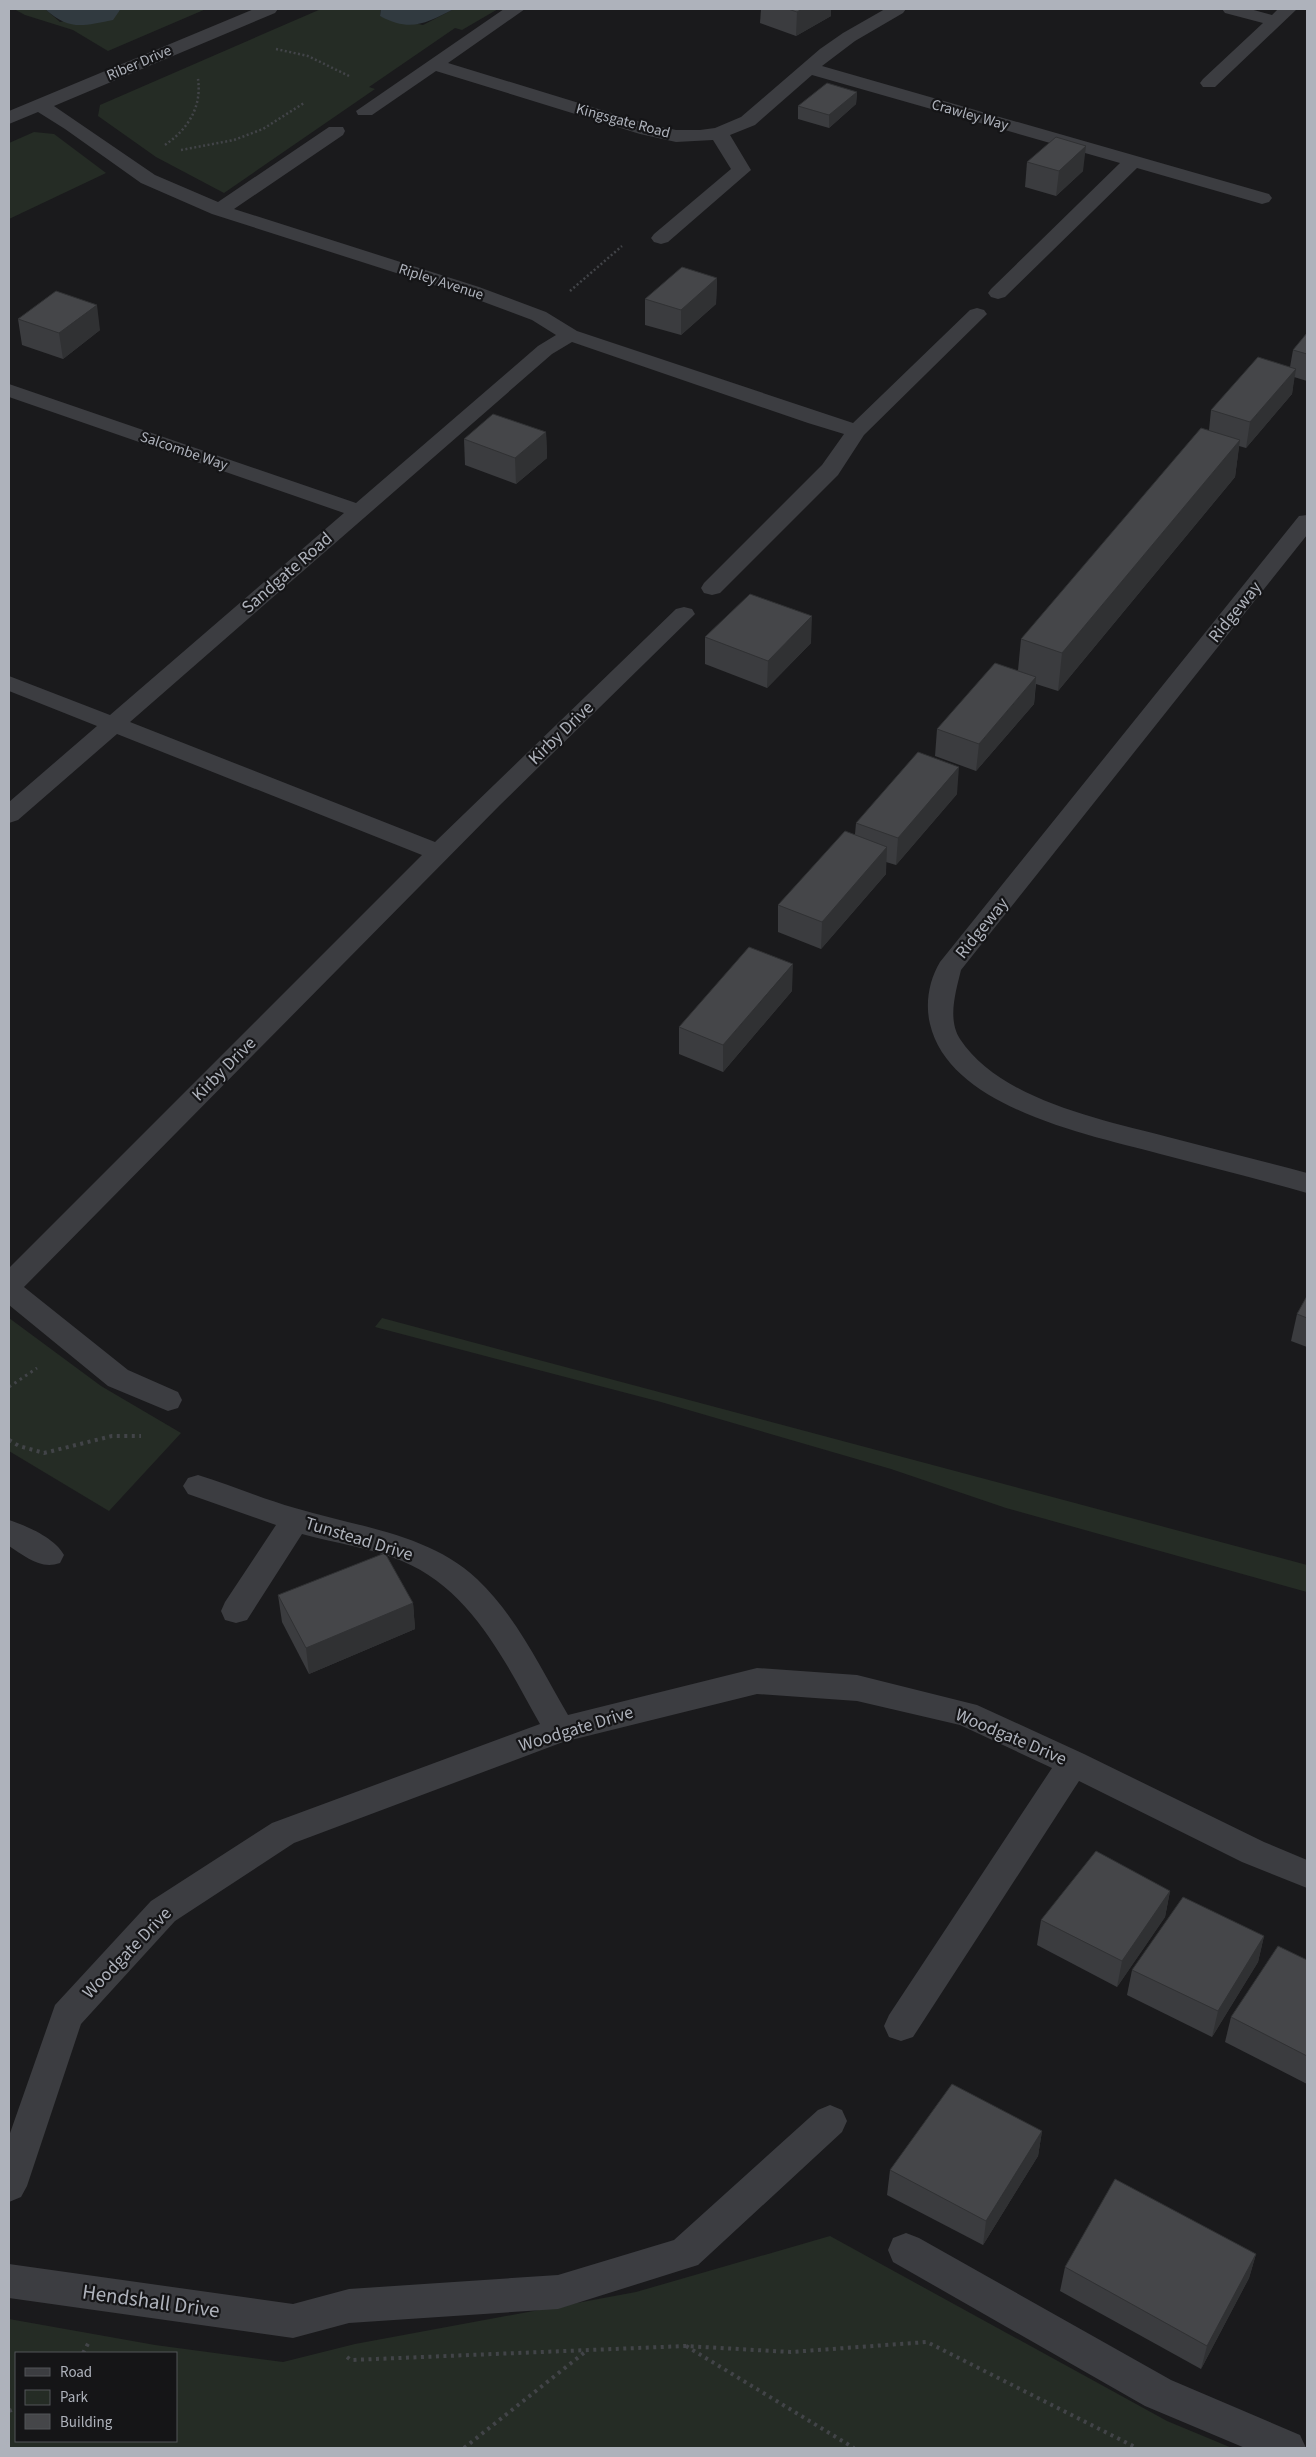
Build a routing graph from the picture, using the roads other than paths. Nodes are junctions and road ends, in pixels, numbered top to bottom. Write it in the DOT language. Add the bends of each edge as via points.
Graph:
graph roads {
  1 [pos="269,9"];
  2 [pos="516,9"];
  3 [pos="898,9"];
  4 [pos="1231,9"];
  5 [pos="1281,15"];
  6 [pos="434,65"];
  7 [pos="808,68"];
  8 [pos="1209,83"];
  9 [pos="39,105"];
  10 [pos="365,111"];
  11 [pos="9,118"];
  12 [pos="336,131"];
  13 [pos="719,133"];
  14 [pos="1132,162"];
  15 [pos="1262,198"];
  16 [pos="219,210"];
  17 [pos="661,238"];
  18 [pos="998,293"];
  19 [pos="977,314"];
  20 [pos="570,336"];
  21 [pos="9,390"];
  22 [pos="857,431"];
  23 [pos="359,511"];
  24 [pos="1307,522"];
  25 [pos="712,588"];
  26 [pos="684,614"];
  27 [pos="9,683"];
  28 [pos="112,724"];
  29 [pos="9,815"];
  30 [pos="439,852"];
  31 [pos="1307,1183"];
  32 [pos="9,1286"];
  33 [pos="9,1290"];
  34 [pos="168,1400"];
  35 [pos="198,1486"];
  36 [pos="295,1520"];
  37 [pos="9,1532"];
  38 [pos="49,1555"];
  39 [pos="236,1611"];
  40 [pos="560,1730"];
  41 [pos="1073,1763"];
  42 [pos="1307,1874"];
  43 [pos="901,2026"];
  44 [pos="830,2121"];
  45 [pos="9,2186"];
  46 [pos="906,2250"];
  47 [pos="9,2281"];
  48 [pos="1287,2448"];
  1 -- 9 [label="street, Riber Drive"];
  2 -- 6 [label="street"];
  3 -- 7 [label="street, Kingsgate Road" via="849,36"];
  4 -- 5 [label="street"];
  5 -- 8 [label="street"];
  6 -- 10 [label="street"];
  6 -- 13 [label="street, Kingsgate Road" via="640,128 676,136"];
  7 -- 13 [label="street, Kingsgate Road" via="759,114"];
  7 -- 14 [label="street, Crawley Way"];
  9 -- 11 [label="street, Riber Drive"];
  9 -- 16 [label="street, Ripley Avenue" via="148,179"];
  12 -- 16 [label="street"];
  13 -- 17 [label="street" via="741,170"];
  14 -- 15 [label="street, Crawley Way"];
  14 -- 18 [label="street"];
  16 -- 20 [label="street, Ripley Avenue" via="472,291 539,316"];
  19 -- 22 [label="street"];
  20 -- 22 [label="street, Ripley Avenue"];
  20 -- 23 [label="street, Sandgate Road" via="545,350"];
  21 -- 23 [label="street, Salcombe Way"];
  22 -- 25 [label="street" via="830,470"];
  23 -- 28 [label="street, Sandgate Road"];
  24 -- 31 [label="street, Ridgeway" via="949,968 939,1007 946,1041 970,1067 1002,1091 1057,1117"];
  26 -- 30 [label="street, Kirby Drive"];
  27 -- 28 [label="street"];
  28 -- 29 [label="street, Sandgate Road"];
  28 -- 30 [label="street"];
  30 -- 32 [label="street, Kirby Drive"];
  33 -- 34 [label="street" via="118,1378"];
  35 -- 36 [label="street, Tunstead Drive"];
  36 -- 39 [label="street"];
  36 -- 40 [label="street, Tunstead Drive" via="404,1550 448,1573 473,1596 501,1630"];
  37 -- 38 [label="street"];
  40 -- 41 [label="street, Woodgate Drive" via="757,1680 857,1688 966,1714"];
  40 -- 45 [label="street, Woodgate Drive" via="283,1833 163,1911 67,2016"];
  41 -- 42 [label="street, Woodgate Drive" via="1253,1852"];
  41 -- 43 [label="street"];
  44 -- 47 [label="street, Hendshall Drive" via="685,2254 558,2292 349,2306 293,2321"];
  46 -- 48 [label="street" via="1158,2394"];
}
